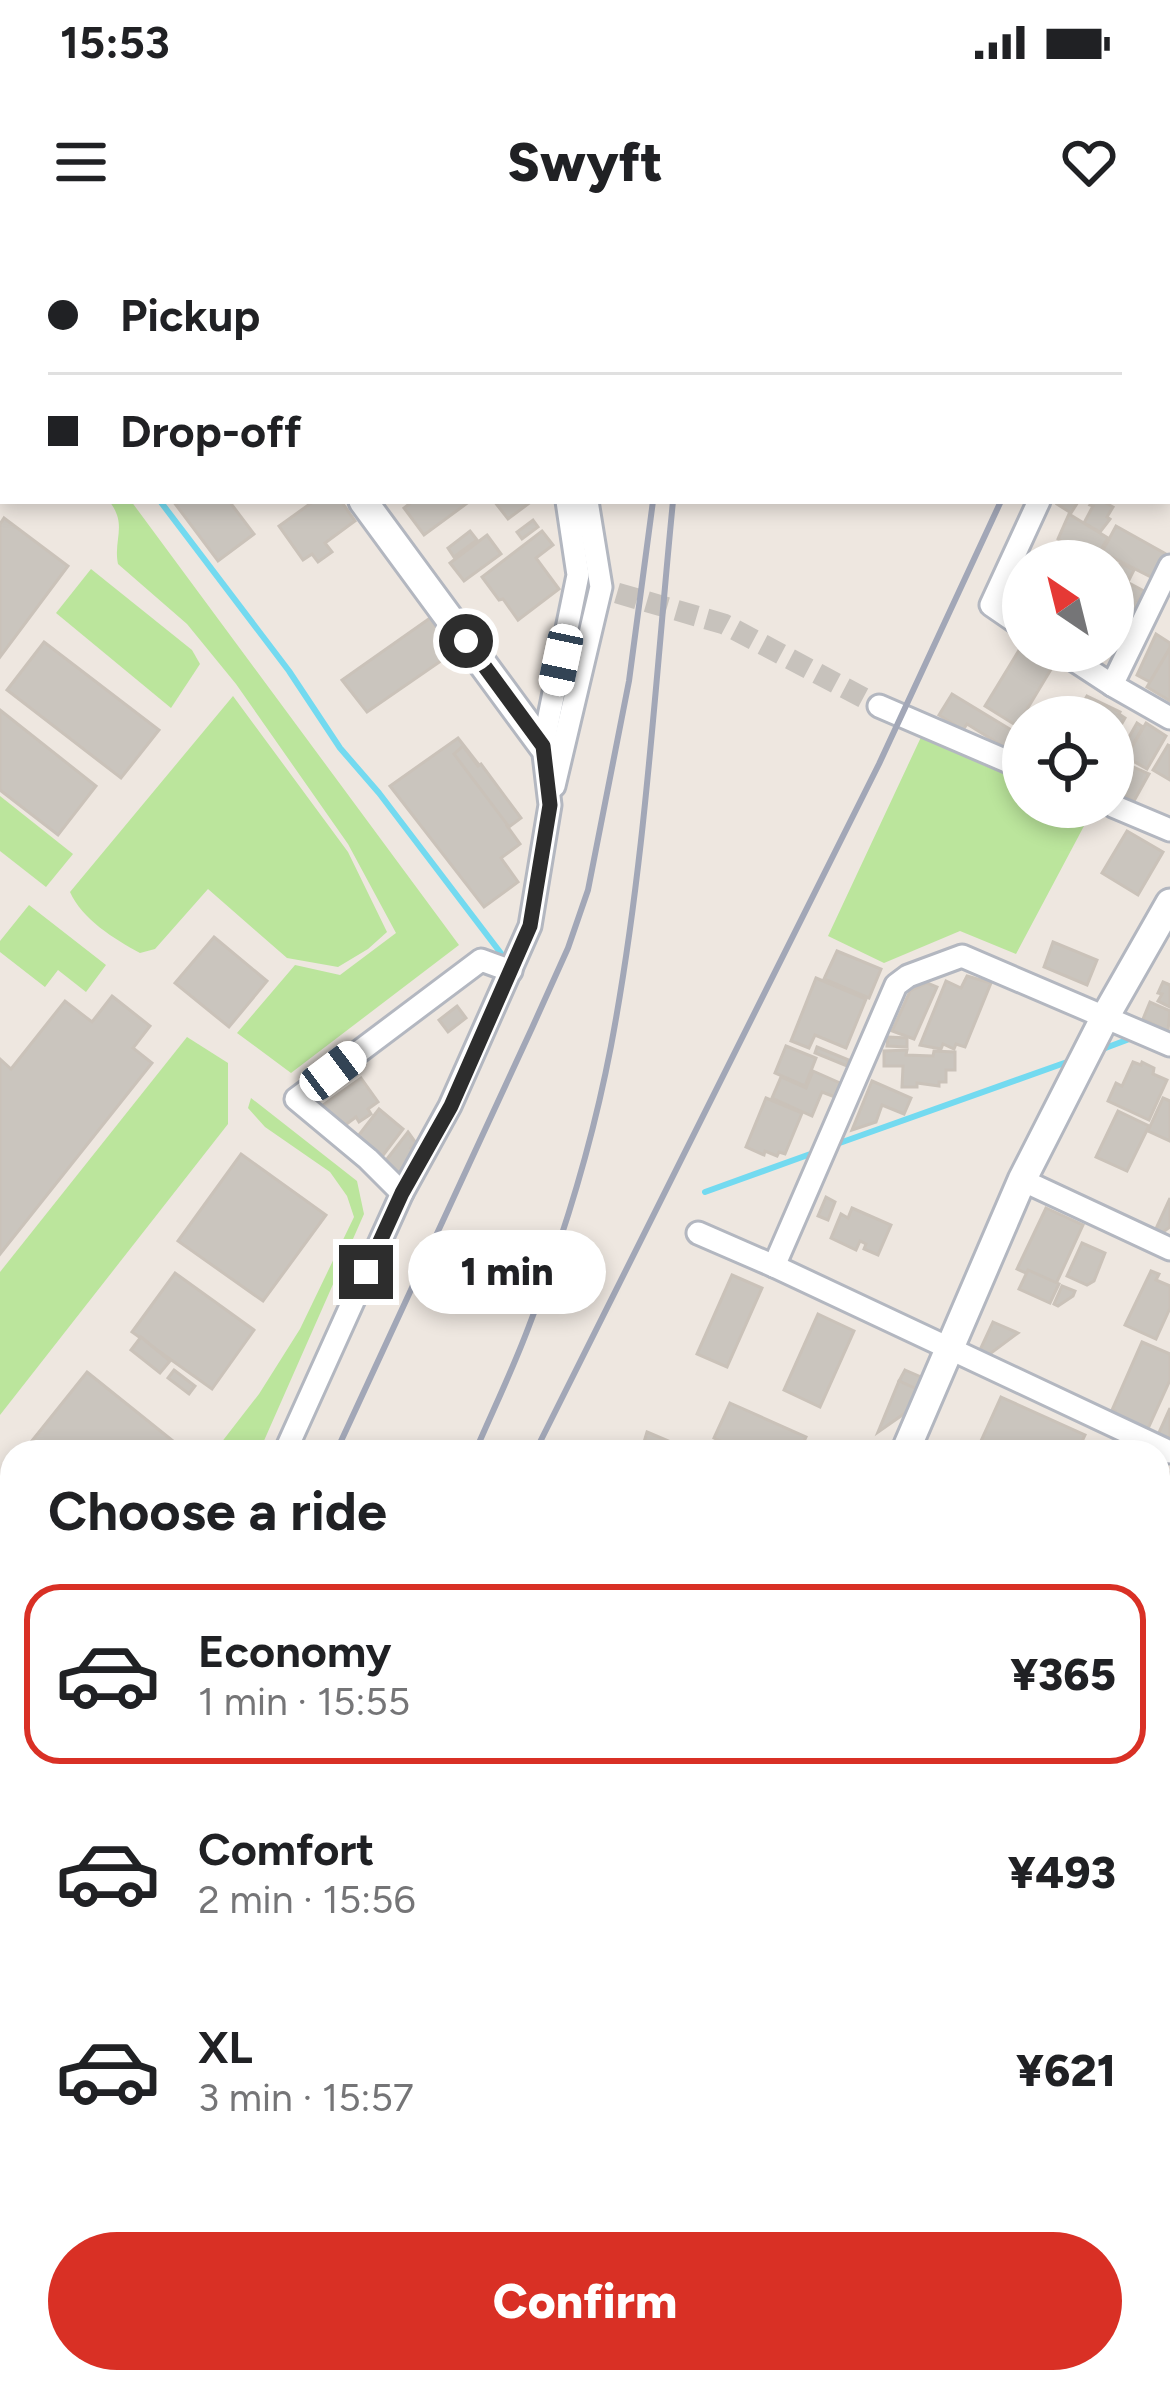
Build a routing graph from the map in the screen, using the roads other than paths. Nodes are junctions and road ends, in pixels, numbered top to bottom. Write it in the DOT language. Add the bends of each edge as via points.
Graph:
graph roads {
  1 [pos="365,504"];
  2 [pos="567,504"];
  3 [pos="588,504"];
  4 [pos="1038,504"];
  5 [pos="1021,540"];
  6 [pos="1170,566"];
  7 [pos="1002,581"];
  8 [pos="1002,612"];
  9 [pos="1092,672"];
  10 [pos="1112,685"];
  11 [pos="879,706"];
  12 [pos="1170,718"];
  13 [pos="543,746"];
  14 [pos="1002,759"];
  15 [pos="550,805"];
  16 [pos="1134,815"];
  17 [pos="1170,830"];
  18 [pos="1170,903"];
  19 [pos="511,971"];
  20 [pos="1105,1016"];
  21 [pos="1170,1045"];
  22 [pos="1022,1180"];
  23 [pos="402,1193"];
  24 [pos="698,1233"];
  25 [pos="1170,1249"];
  26 [pos="774,1265"];
  27 [pos="948,1347"];
  28 [pos="289,1440"];
  29 [pos="909,1440"];
  30 [pos="1145,1440"];
  1 -- 13 [label="street"];
  2 -- 13 [label="street" via="578,575"];
  3 -- 15 [label="street" via="609,590"];
  4 -- 5 [label="street"];
  6 -- 10 [label="street"];
  7 -- 8 [label="street" via="991,605"];
  9 -- 10 [label="street"];
  10 -- 12 [label="street"];
  11 -- 14 [label="street"];
  13 -- 15 [label="street"];
  15 -- 19 [label="street" via="530,926"];
  16 -- 17 [label="street"];
  18 -- 20 [label="street"];
  19 -- 23 [label="street"];
  19 -- 23 [label="street" via="481,960 296,1099"];
  20 -- 21 [label="street"];
  20 -- 22 [label="street"];
  20 -- 26 [label="street" via="962,956 896,985"];
  22 -- 25 [label="street"];
  22 -- 27 [label="street"];
  23 -- 28 [label="street"];
  24 -- 26 [label="street"];
  26 -- 27 [label="street"];
  27 -- 29 [label="street"];
  27 -- 30 [label="street"];
}
